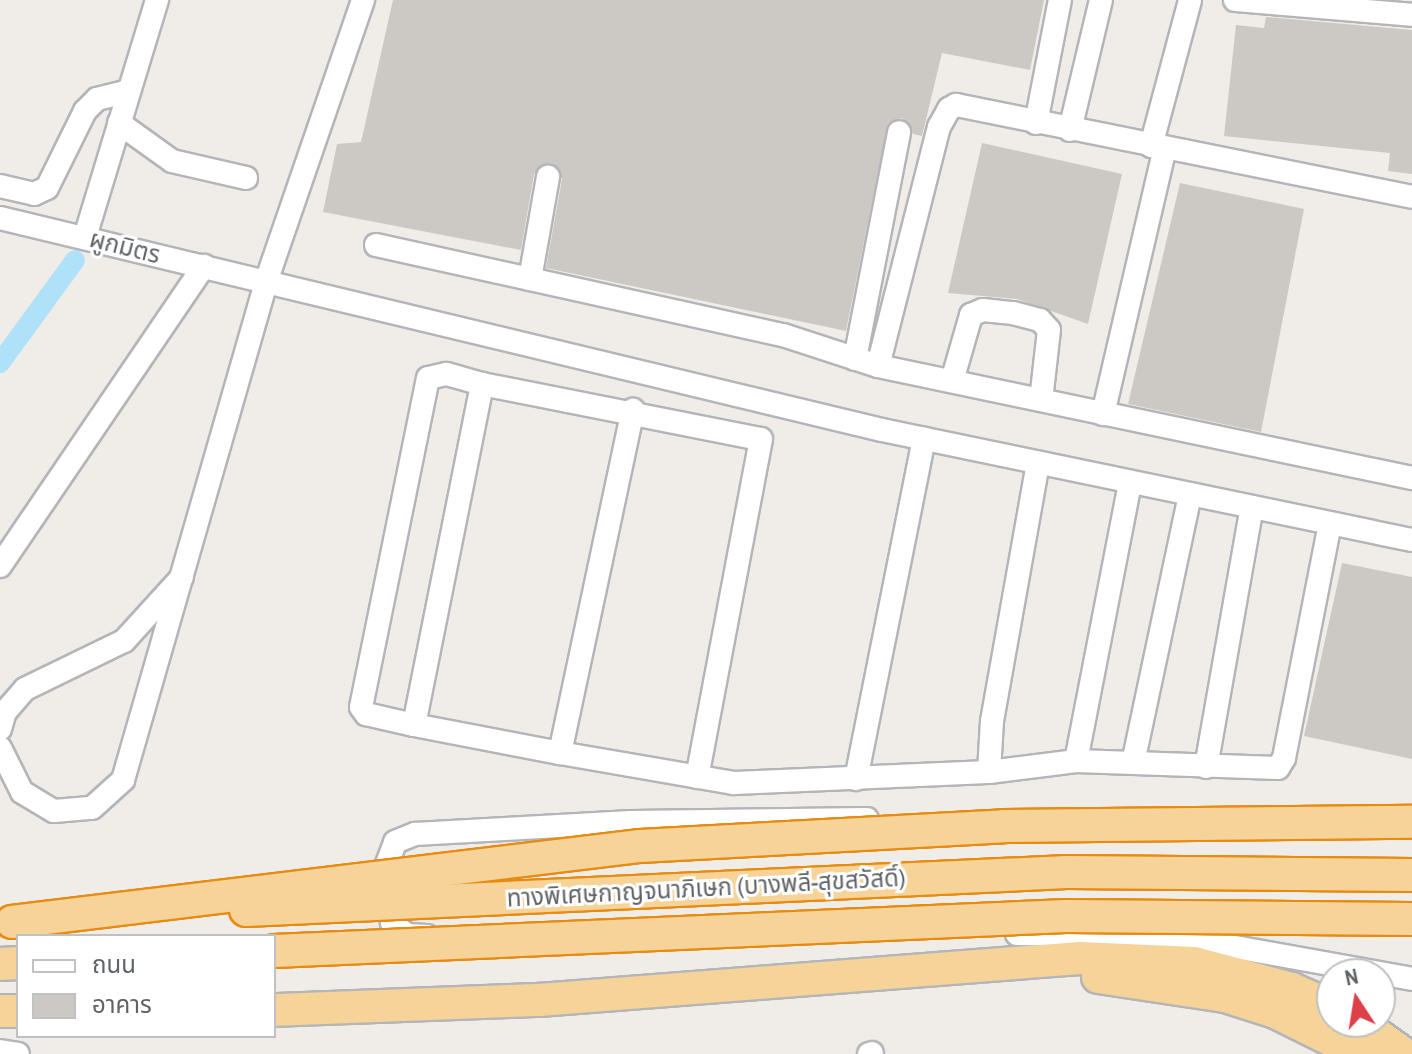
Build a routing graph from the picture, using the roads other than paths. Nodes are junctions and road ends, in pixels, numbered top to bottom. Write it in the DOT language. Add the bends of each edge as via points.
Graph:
graph roads {
  1 [pos="157,0"];
  2 [pos="363,0"];
  3 [pos="1060,0"];
  4 [pos="1101,0"];
  5 [pos="1190,0"];
  6 [pos="1235,0"];
  7 [pos="1339,3"];
  8 [pos="1412,15"];
  9 [pos="129,91"];
  10 [pos="119,123"];
  11 [pos="1036,123"];
  12 [pos="1070,130"];
  13 [pos="899,132"];
  14 [pos="1158,148"];
  15 [pos="548,177"];
  16 [pos="246,178"];
  17 [pos="0,186"];
  18 [pos="1412,197"];
  19 [pos="0,218"];
  20 [pos="85,237"];
  21 [pos="376,245"];
  22 [pos="204,266"];
  23 [pos="258,277"];
  24 [pos="530,279"];
  25 [pos="855,359"];
  26 [pos="878,366"];
  27 [pos="952,381"];
  28 [pos="482,384"];
  29 [pos="1041,400"];
  30 [pos="633,410"];
  31 [pos="1103,414"];
  32 [pos="924,439"];
  33 [pos="1038,463"];
  34 [pos="1412,478"];
  35 [pos="1130,482"];
  36 [pos="1190,494"];
  37 [pos="1252,507"];
  38 [pos="1330,523"];
  39 [pos="1412,540"];
  40 [pos="0,566"];
  41 [pos="186,574"];
  42 [pos="414,725"];
  43 [pos="0,729"];
  44 [pos="0,748"];
  45 [pos="560,753"];
  46 [pos="1076,761"];
  47 [pos="1133,763"];
  48 [pos="1206,767"];
  49 [pos="989,772"];
  50 [pos="697,777"];
  51 [pos="856,779"];
  52 [pos="1412,811"];
  53 [pos="1412,822"];
  54 [pos="1412,875"];
  55 [pos="1412,919"];
  56 [pos="6,922"];
  57 [pos="276,951"];
  58 [pos="935,968"];
  59 [pos="1412,979"];
  60 [pos="1316,1001"];
  61 [pos="276,1010"];
  62 [pos="1382,1038"];
  63 [pos="0,1051"];
  64 [pos="18,1054"];
  65 [pos="1360,1054"];
  66 [pos="1404,1054"];
  1 -- 9 [label="street"];
  2 -- 23 [label="street"];
  3 -- 11 [label="street"];
  4 -- 12 [label="street"];
  5 -- 14 [label="street"];
  6 -- 7 [label="street"];
  7 -- 8 [label="street"];
  9 -- 10 [label="street"];
  9 -- 17 [label="street" via="97,99 85,111 47,188 34,194"];
  10 -- 16 [label="street" via="172,161"];
  10 -- 20 [label="street"];
  11 -- 12 [label="street"];
  11 -- 26 [label="street" via="956,105 949,109 939,127"];
  12 -- 14 [label="street"];
  13 -- 25 [label="street"];
  14 -- 18 [label="street"];
  14 -- 31 [label="street"];
  15 -- 24 [label="street"];
  19 -- 20 [label="street, ผูกมิตร"];
  20 -- 22 [label="street, ผูกมิตร"];
  21 -- 24 [label="street"];
  22 -- 23 [label="street, ผูกมิตร"];
  22 -- 40 [label="street"];
  23 -- 32 [label="street, ผูกมิตร"];
  23 -- 41 [label="street"];
  24 -- 25 [label="street" via="783,335"];
  25 -- 26 [label="street"];
  26 -- 27 [label="street"];
  27 -- 29 [label="street"];
  27 -- 29 [label="street" via="971,315 983,310 1013,313 1040,320 1049,330"];
  28 -- 30 [label="street"];
  28 -- 42 [label="street"];
  28 -- 42 [label="street" via="446,374 428,378 362,712"];
  29 -- 31 [label="street"];
  30 -- 45 [label="street"];
  30 -- 50 [label="street" via="761,439"];
  31 -- 34 [label="street"];
  32 -- 33 [label="street, ผูกมิตร"];
  32 -- 51 [label="street"];
  33 -- 35 [label="street, ผูกมิตร"];
  33 -- 49 [label="street" via="992,721"];
  35 -- 36 [label="street, ผูกมิตร"];
  35 -- 46 [label="street"];
  36 -- 37 [label="street, ผูกมิตร"];
  36 -- 47 [label="street"];
  37 -- 38 [label="street, ผูกมิตร"];
  37 -- 48 [label="street"];
  38 -- 39 [label="street, ผูกมิตร"];
  38 -- 48 [label="street" via="1284,758 1278,768"];
  41 -- 43 [label="street" via="124,641 25,689 5,712"];
  41 -- 44 [label="street" via="123,780 111,796 74,813 54,811 22,792"];
  42 -- 45 [label="street"];
  45 -- 50 [label="street"];
  46 -- 47 [label="street"];
  46 -- 49 [label="street"];
  47 -- 48 [label="street"];
  49 -- 51 [label="street"];
  50 -- 51 [label="street" via="734,783"];
  52 -- 59 [label="street" via="631,822 415,834 395,842 383,874 392,923 407,935 499,940 1168,935"];
  53 -- 56 [label="highway, bridge" via="1004,826 640,846"];
  54 -- 56 [label="highway, ทางพิเศษกาญจนาภิเษก (บางพลี-สุขสวัสดิ์), bridge" via="1067,872"];
  55 -- 57 [label="highway, ทางพิเศษกาญจนาภิเษก (บางพลี-สุขสวัสดิ์), bridge" via="1066,916"];
  58 -- 60 [label="highway" via="1080,958 1154,959 1248,976"];
  58 -- 61 [label="highway" via="449,1006"];
  58 -- 65 [label="highway" via="1175,986 1275,1012"];
  62 -- 66 [label="highway"];
  63 -- 64 [label="street"];
}
